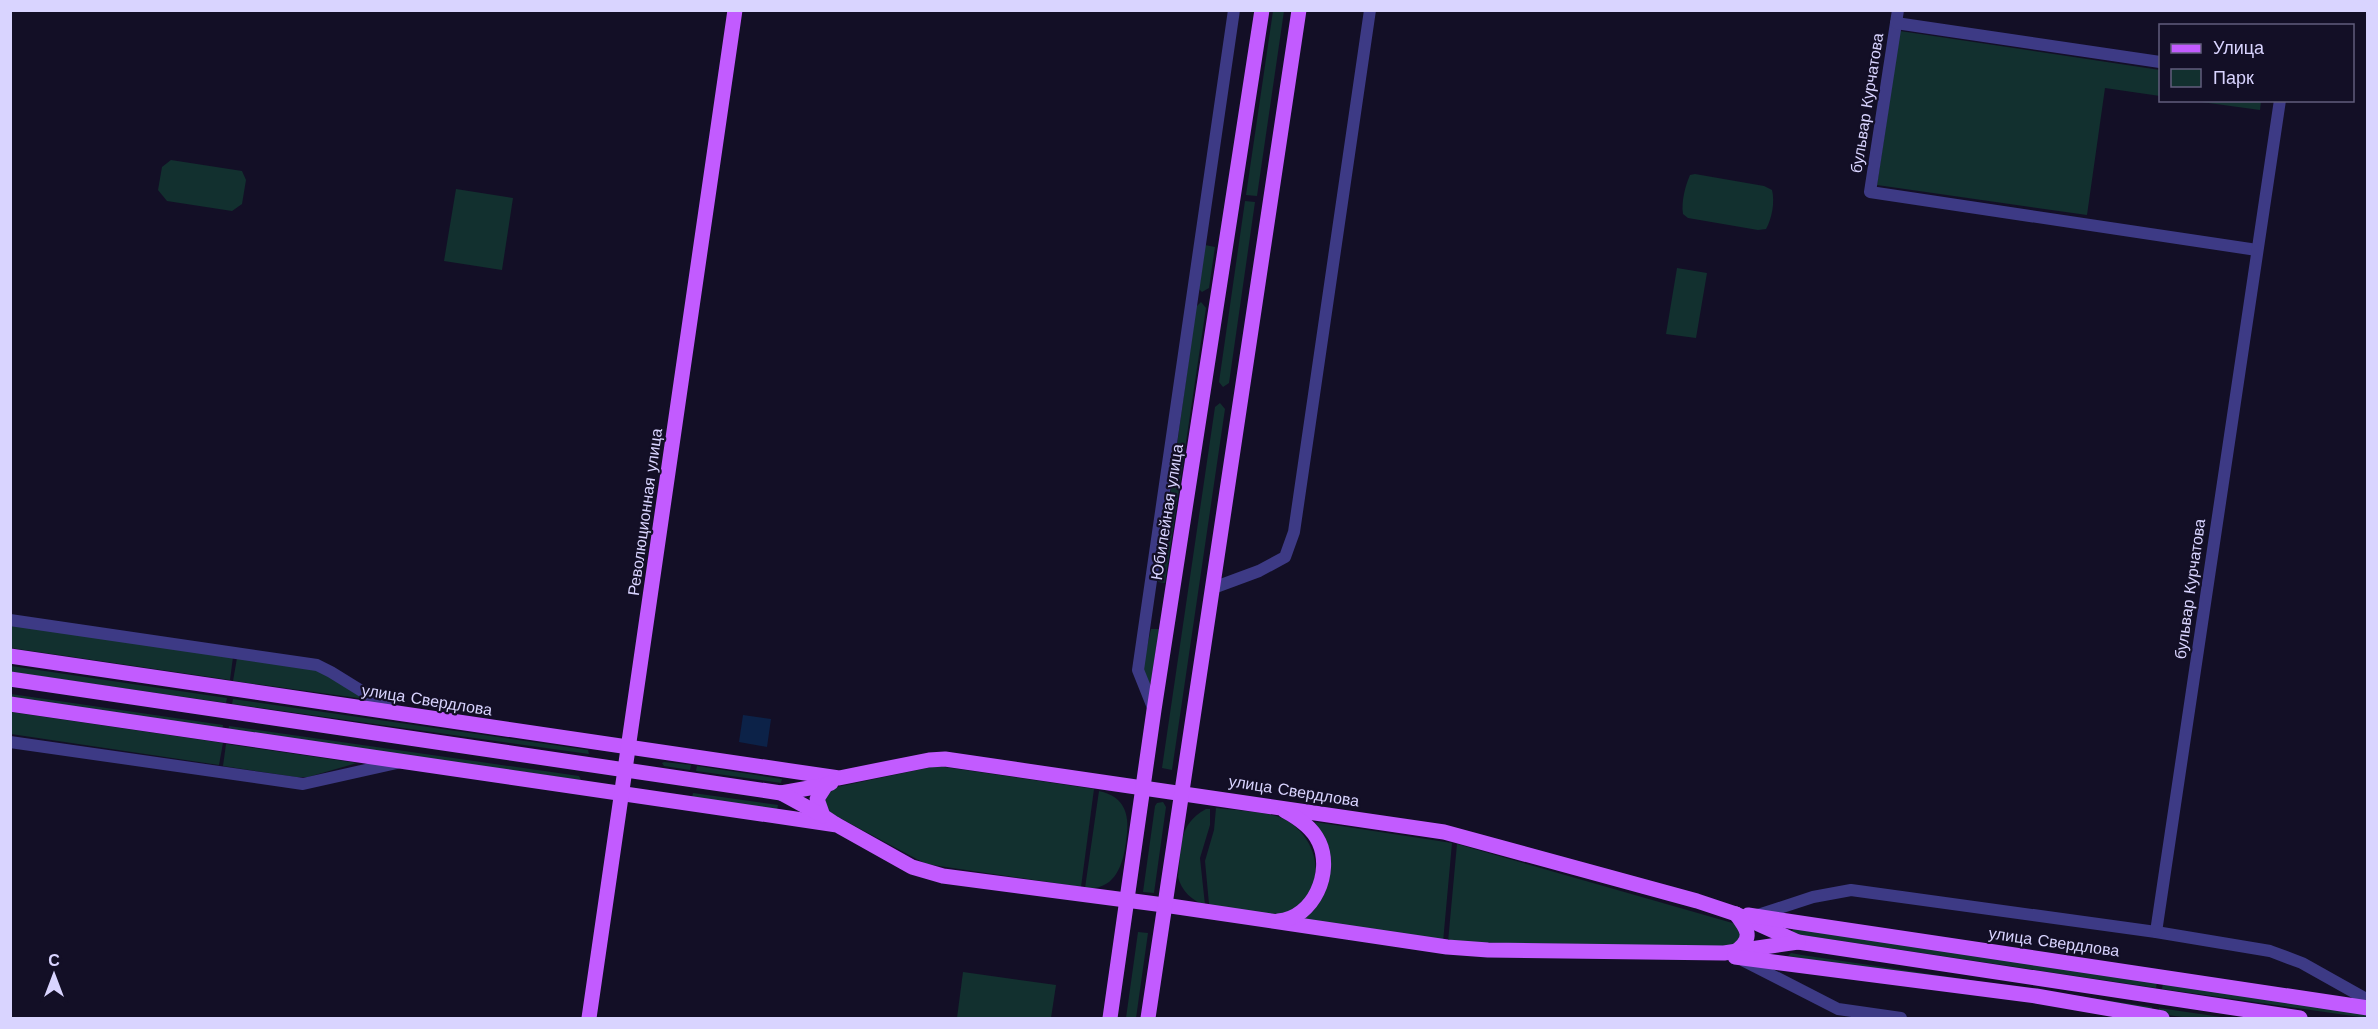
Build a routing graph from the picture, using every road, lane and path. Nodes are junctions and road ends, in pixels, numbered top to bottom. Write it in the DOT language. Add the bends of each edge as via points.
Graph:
graph roads {
  1 [pos="735,10"];
  2 [pos="1234,10"];
  3 [pos="1262,10"];
  4 [pos="1299,10"];
  5 [pos="1370,10"];
  6 [pos="1897,17"];
  7 [pos="2159,63"];
  8 [pos="2280,102"];
  9 [pos="2258,250"];
  10 [pos="1213,588"];
  11 [pos="10,620"];
  12 [pos="10,656"];
  13 [pos="10,679"];
  14 [pos="10,704"];
  15 [pos="1154,710"];
  16 [pos="397,714"];
  17 [pos="10,742"];
  18 [pos="627,748"];
  19 [pos="402,761"];
  20 [pos="624,770"];
  21 [pos="832,782"];
  22 [pos="1143,786"];
  23 [pos="1182,792"];
  24 [pos="621,793"];
  25 [pos="780,793"];
  26 [pos="1278,807"];
  27 [pos="823,816"];
  28 [pos="837,825"];
  29 [pos="1127,901"];
  30 [pos="1164,905"];
  31 [pos="1736,914"];
  32 [pos="1758,915"];
  33 [pos="1269,921"];
  34 [pos="2156,932"];
  35 [pos="1798,942"];
  36 [pos="1731,954"];
  37 [pos="2367,1000"];
  38 [pos="2367,1008"];
  39 [pos="589,1018"];
  40 [pos="1110,1018"];
  41 [pos="1148,1018"];
  42 [pos="1901,1018"];
  43 [pos="2162,1018"];
  44 [pos="2300,1018"];
  1 -- 18 [label="main road, Революционная улица"];
  2 -- 15 [label="street" via="1138,670"];
  3 -- 15 [label="main road, Юбилейная улица"];
  4 -- 10 [label="main road"];
  5 -- 10 [label="street" via="1294,532 1285,557"];
  6 -- 7 [label="street, бульвар Курчатова"];
  6 -- 9 [label="street, бульвар Курчатова" via="1870,192"];
  8 -- 9 [label="street, бульвар Курчатова"];
  9 -- 34 [label="street, бульвар Курчатова"];
  10 -- 23 [label="main road"];
  11 -- 16 [label="street" via="317,665"];
  12 -- 16 [label="main road, улица Свердлова"];
  13 -- 20 [label="main road, улица Свердлова"];
  14 -- 19 [label="main road, улица Свердлова"];
  15 -- 22 [label="main road, Юбилейная улица"];
  16 -- 18 [label="main road, улица Свердлова"];
  17 -- 19 [label="street" via="303,784"];
  18 -- 20 [label="main road, Революционная улица"];
  18 -- 21 [label="main road, улица Свердлова"];
  19 -- 24 [label="main road, улица Свердлова"];
  20 -- 24 [label="main road, Революционная улица"];
  20 -- 25 [label="main road, улица Свердлова"];
  21 -- 22 [label="main road, улица Свердлова" via="945,759"];
  21 -- 25 [label="main road, улица Свердлова"];
  21 -- 27 [label="main road" via="817,799"];
  22 -- 23 [label="main road, улица Свердлова"];
  22 -- 29 [label="main road, Юбилейная улица"];
  23 -- 26 [label="main road, улица Свердлова"];
  23 -- 30 [label="main road"];
  24 -- 28 [label="main road, улица Свердлова"];
  24 -- 39 [label="main road, Революционная улица"];
  25 -- 27 [label="main road, улица Свердлова"];
  26 -- 31 [label="main road, улица Свердлова" via="1444,832"];
  26 -- 33 [label="main road" via="1309,828 1324,857 1324,869 1320,885 1304,910 1292,918"];
  27 -- 28 [label="main road, улица Свердлова"];
  28 -- 29 [label="main road, улица Свердлова" via="927,873"];
  29 -- 30 [label="main road, улица Свердлова"];
  29 -- 40 [label="main road, Юбилейная улица"];
  30 -- 33 [label="main road, улица Свердлова"];
  30 -- 41 [label="main road"];
  31 -- 32 [label="main road, улица Свердлова"];
  31 -- 35 [label="main road, улица Свердлова"];
  31 -- 36 [label="main road" via="1747,929 1747,936 1744,945"];
  32 -- 34 [label="street" via="1813,897 1851,890"];
  32 -- 38 [label="main road, улица Свердлова"];
  33 -- 36 [label="main road, улица Свердлова" via="1477,950"];
  34 -- 37 [label="street" via="2270,951 2302,963"];
  35 -- 36 [label="main road, улица Свердлова"];
  35 -- 44 [label="main road, улица Свердлова"];
  36 -- 42 [label="street" via="1838,1009"];
  36 -- 43 [label="main road, улица Свердлова" via="2036,996"];
}
